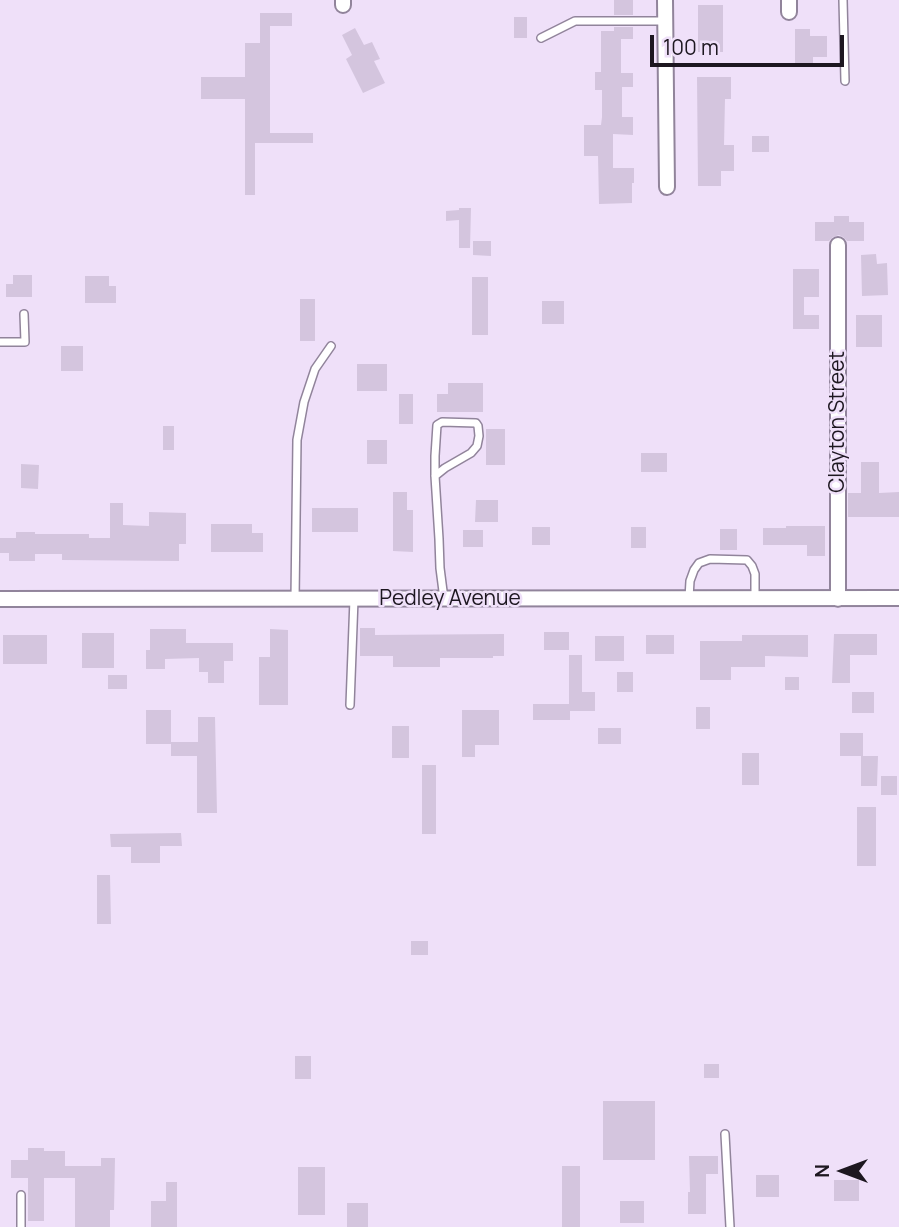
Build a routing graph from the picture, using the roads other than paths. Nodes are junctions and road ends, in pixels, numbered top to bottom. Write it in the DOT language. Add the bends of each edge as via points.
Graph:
graph roads {
  1 [pos="665,0"];
  2 [pos="844,0"];
  3 [pos="665,20"];
  4 [pos="541,38"];
  5 [pos="845,81"];
  6 [pos="667,187"];
  7 [pos="838,245"];
  8 [pos="24,314"];
  9 [pos="0,342"];
  10 [pos="331,346"];
  11 [pos="435,476"];
  12 [pos="899,598"];
  13 [pos="0,599"];
  14 [pos="295,599"];
  15 [pos="354,599"];
  16 [pos="444,599"];
  17 [pos="689,599"];
  18 [pos="755,599"];
  19 [pos="838,599"];
  20 [pos="349,705"];
  21 [pos="725,1134"];
  22 [pos="21,1195"];
  23 [pos="21,1227"];
  24 [pos="730,1227"];
  1 -- 3 [label="street"];
  2 -- 5 [label="lane"];
  3 -- 4 [label="lane" via="575,20"];
  3 -- 6 [label="street"];
  7 -- 19 [label="street, Clayton Street"];
  8 -- 9 [label="lane" via="25,342"];
  10 -- 14 [label="lane" via="315,369 297,440"];
  11 -- 11 [label="lane" via="437,425 476,424 477,446"];
  11 -- 16 [label="lane"];
  12 -- 19 [label="street, Pedley Avenue"];
  13 -- 14 [label="street, Pedley Avenue"];
  14 -- 15 [label="street, Pedley Avenue"];
  15 -- 16 [label="street, Pedley Avenue"];
  15 -- 20 [label="lane"];
  16 -- 17 [label="street, Pedley Avenue"];
  17 -- 18 [label="street, Pedley Avenue"];
  17 -- 18 [label="lane" via="694,570 710,559 747,560 755,574"];
  18 -- 19 [label="street, Pedley Avenue"];
  21 -- 24 [label="lane"];
  22 -- 23 [label="lane"];
}
